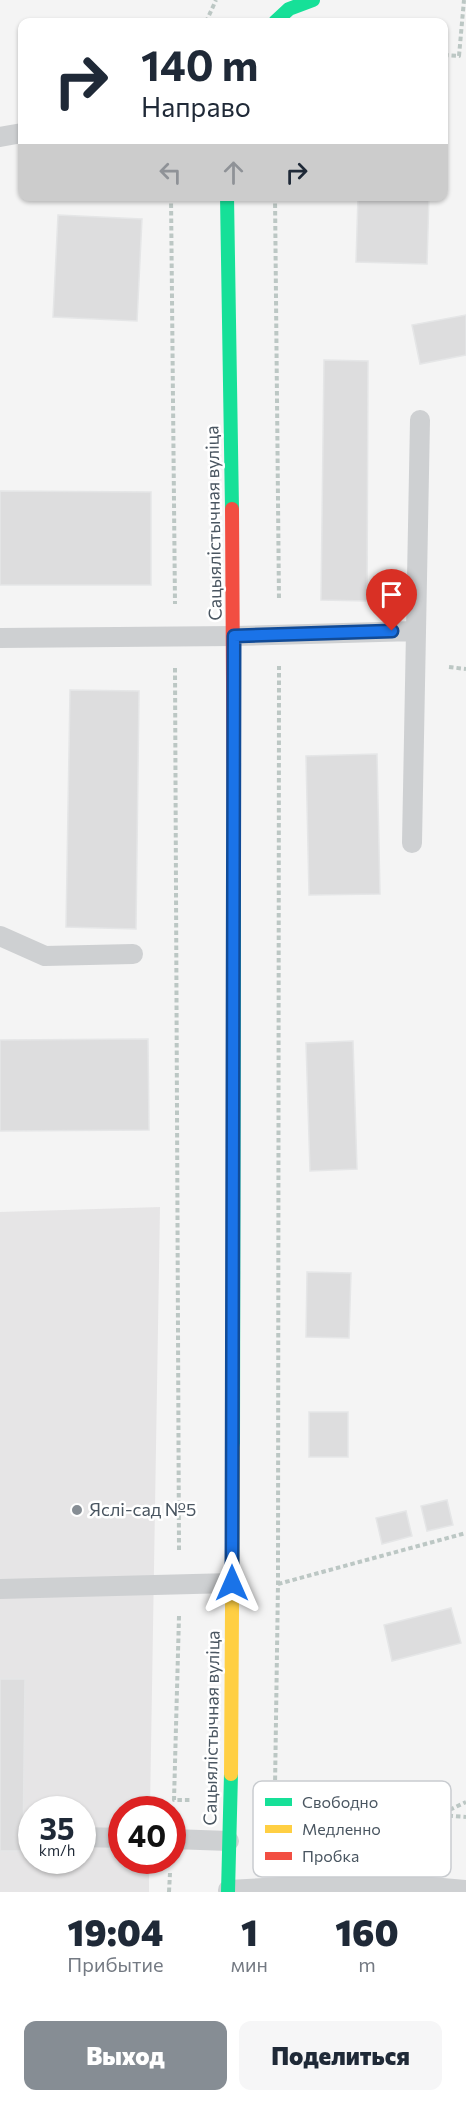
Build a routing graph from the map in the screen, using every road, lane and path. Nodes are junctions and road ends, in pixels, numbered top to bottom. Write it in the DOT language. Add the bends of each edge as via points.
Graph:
graph roads {
  1 [pos="216,0"];
  2 [pos="313,0"];
  3 [pos="464,0"];
  4 [pos="288,4"];
  5 [pos="208,18"];
  6 [pos="278,18"];
  7 [pos="448,55"];
  8 [pos="18,134"];
  9 [pos="0,137"];
  10 [pos="171,201"];
  11 [pos="227,201"];
  12 [pos="275,201"];
  13 [pos="420,420"];
  14 [pos="415,631"];
  15 [pos="279,635"];
  16 [pos="234,636"];
  17 [pos="175,637"];
  18 [pos="0,639"];
  19 [pos="412,843"];
  20 [pos="0,936"];
  21 [pos="133,954"];
  22 [pos="466,1533"];
  23 [pos="232,1583"];
  24 [pos="180,1584"];
  25 [pos="278,1584"];
  26 [pos="0,1589"];
  27 [pos="274,1781"];
  28 [pos="230,1801"];
  29 [pos="253,1802"];
  30 [pos="466,1802"];
  31 [pos="451,1809"];
  32 [pos="451,1815"];
  33 [pos="466,1817"];
  34 [pos="186,1839"];
  35 [pos="229,1841"];
  36 [pos="170,1874"];
  37 [pos="273,1877"];
  38 [pos="273,1888"];
  39 [pos="466,1890"];
  40 [pos="228,1891"];
  41 [pos="170,1892"];
  1 -- 5 [label="path"];
  2 -- 4 [label="street"];
  3 -- 7 [label="path" via="459,56"];
  4 -- 6 [label="street"];
  8 -- 9 [label="lane"];
  10 -- 17 [label="path"];
  11 -- 16 [label="street, Сацыялістычная вуліца"];
  12 -- 15 [label="path"];
  13 -- 14 [label="lane"];
  14 -- 15 [label="lane"];
  14 -- 19 [label="lane"];
  15 -- 16 [label="lane"];
  15 -- 25 [label="path"];
  16 -- 17 [label="lane"];
  16 -- 23 [label="street, Сацыялістычная вуліца"];
  17 -- 18 [label="lane"];
  17 -- 24 [label="path"];
  20 -- 21 [label="lane" via="45,956"];
  22 -- 25 [label="path"];
  23 -- 24 [label="lane"];
  23 -- 28 [label="street, Сацыялістычная вуліца"];
  24 -- 26 [label="lane"];
  24 -- 28 [label="path" via="174,1800"];
  25 -- 27 [label="path"];
  28 -- 29 [label="path"];
  28 -- 35 [label="street, Сацыялістычная вуліца"];
  30 -- 31 [label="path"];
  32 -- 33 [label="path"];
  34 -- 35 [label="lane"];
  35 -- 40 [label="street, Сацыялістычная вуліца"];
  36 -- 41 [label="path"];
  37 -- 38 [label="path"];
  38 -- 39 [label="lane" via="374,1882"];
  38 -- 40 [label="lane"];
}
